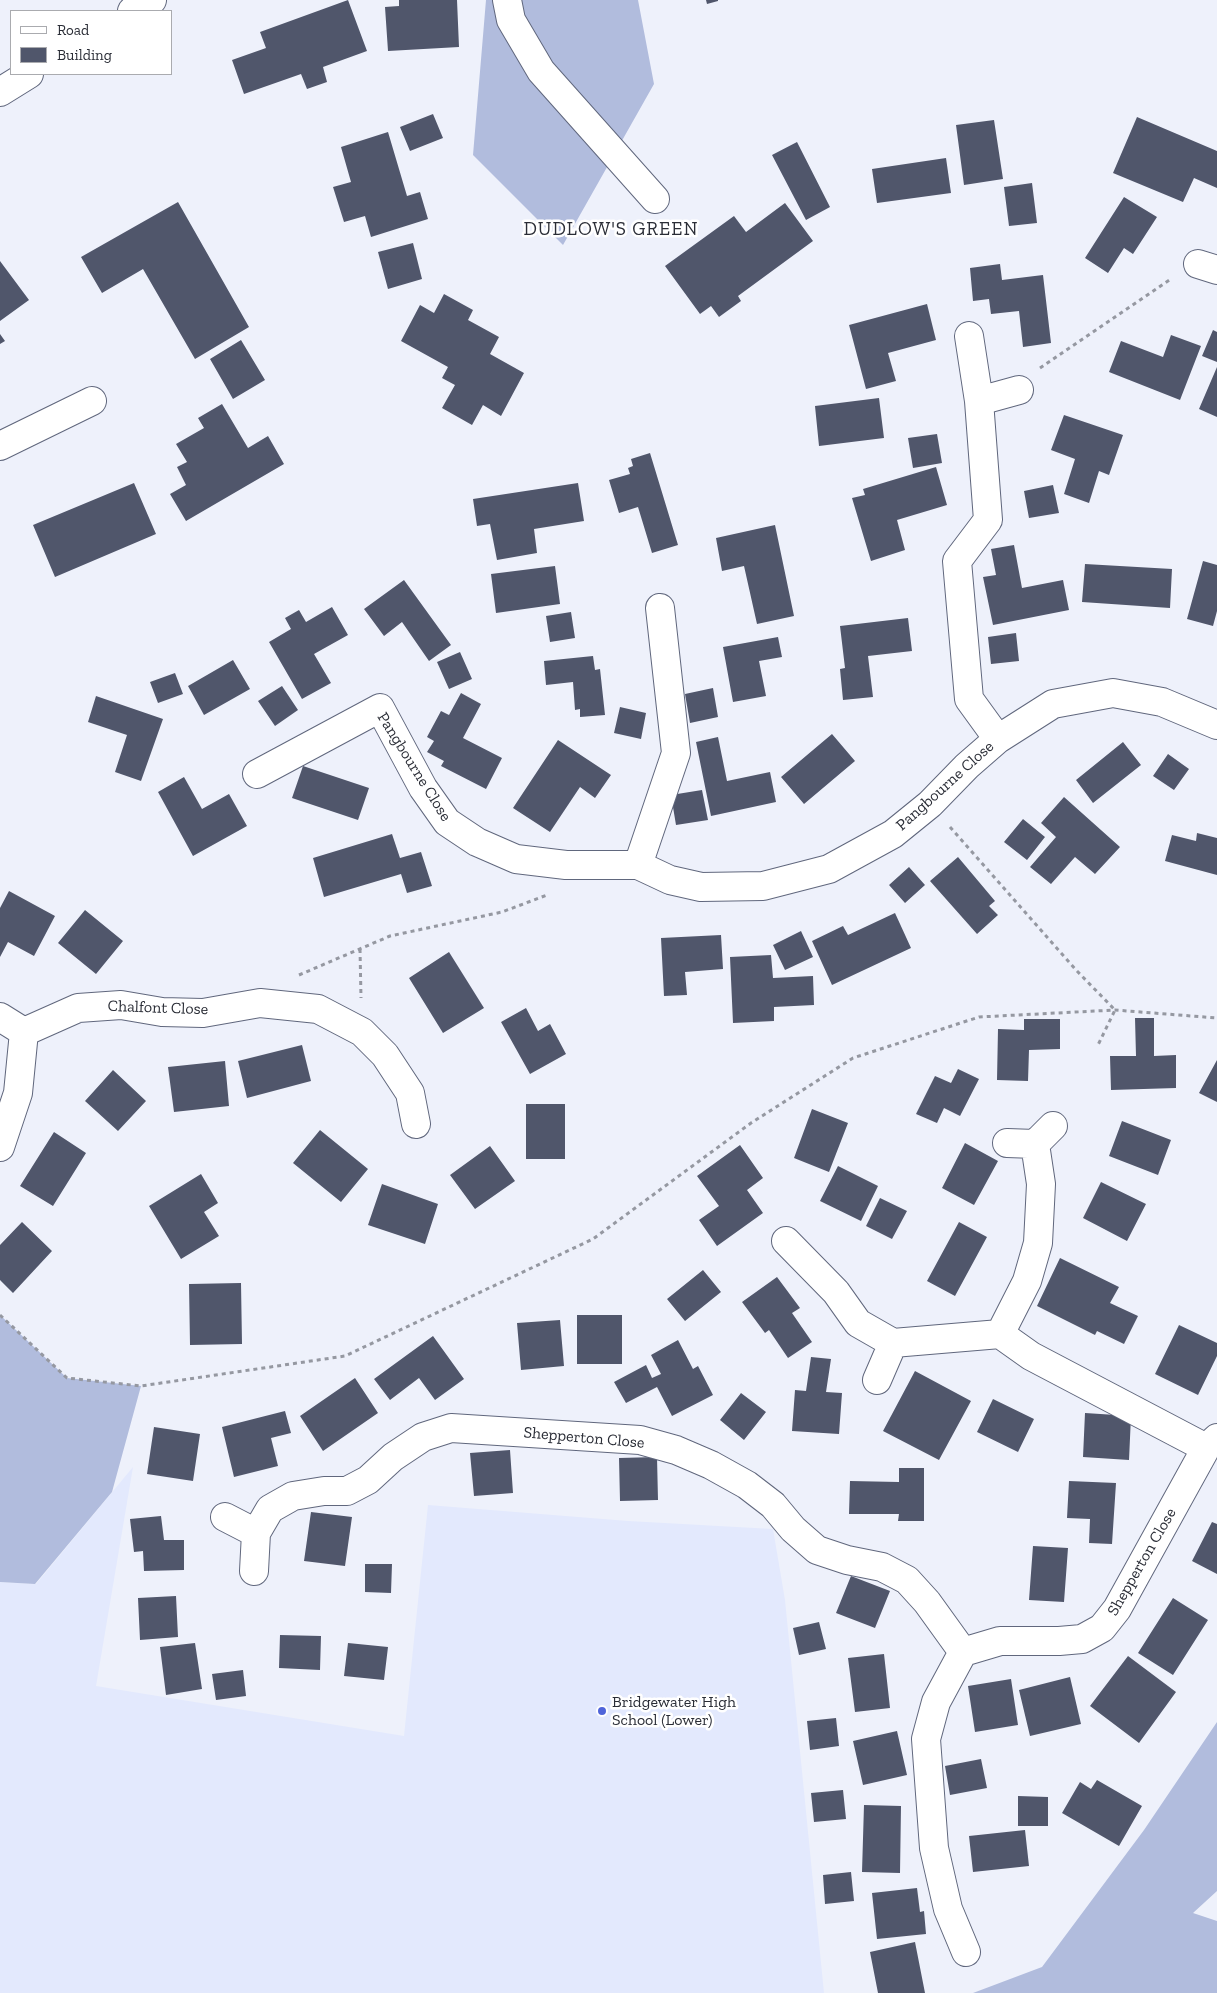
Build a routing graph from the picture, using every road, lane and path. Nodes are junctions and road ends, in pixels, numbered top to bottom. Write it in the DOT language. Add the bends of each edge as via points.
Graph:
graph roads {
  1 [pos="152,0"];
  2 [pos="507,0"];
  3 [pos="134,10"];
  4 [pos="27,75"];
  5 [pos="0,92"];
  6 [pos="655,199"];
  7 [pos="1208,267"];
  8 [pos="969,336"];
  9 [pos="1019,390"];
  10 [pos="92,401"];
  11 [pos="980,401"];
  12 [pos="0,446"];
  13 [pos="660,608"];
  14 [pos="1217,725"];
  15 [pos="998,739"];
  16 [pos="257,774"];
  17 [pos="930,804"];
  18 [pos="638,865"];
  19 [pos="566,866"];
  20 [pos="360,949"];
  21 [pos="260,1003"];
  22 [pos="1115,1010"];
  23 [pos="0,1017"];
  24 [pos="1217,1018"];
  25 [pos="24,1032"];
  26 [pos="362,1032"];
  27 [pos="1098,1045"];
  28 [pos="416,1124"];
  29 [pos="1007,1143"];
  30 [pos="0,1147"];
  31 [pos="786,1242"];
  32 [pos="0,1315"];
  33 [pos="1000,1334"];
  34 [pos="893,1343"];
  35 [pos="877,1380"];
  36 [pos="1212,1443"];
  37 [pos="225,1517"];
  38 [pos="256,1533"];
  39 [pos="254,1571"];
  40 [pos="963,1652"];
  41 [pos="966,1952"];
  1 -- 3 [label="street"];
  2 -- 6 [label="street" via="511,20 541,71"];
  4 -- 5 [label="street"];
  7 -- 9 [label="path" via="1165,282 1030,374"];
  8 -- 11 [label="street, Pangbourne Close"];
  9 -- 11 [label="street"];
  10 -- 12 [label="street"];
  11 -- 15 [label="street, Pangbourne Close" via="988,520 957,561 968,699"];
  13 -- 18 [label="street" via="676,754"];
  14 -- 15 [label="street, Pangbourne Close" via="1162,702 1113,693 1053,704"];
  15 -- 17 [label="street, Pangbourne Close"];
  16 -- 19 [label="street, Pangbourne Close" via="380,708 423,788 447,822 477,842 516,859"];
  17 -- 18 [label="street, Pangbourne Close" via="893,834 830,869 763,886 701,887 670,880"];
  17 -- 22 [label="path"];
  18 -- 19 [label="street, Pangbourne Close"];
  19 -- 20 [label="path" via="549,894 502,912 390,936"];
  20 -- 21 [label="path" via="299,974"];
  20 -- 26 [label="path"];
  21 -- 25 [label="street, Chalfont Close" via="203,1012 162,1012 121,1005 78,1008"];
  21 -- 26 [label="street, Chalfont Close" via="318,1009"];
  22 -- 24 [label="path"];
  22 -- 27 [label="path"];
  22 -- 32 [label="path" via="979,1017 853,1058 751,1123 593,1239 345,1356 142,1386 67,1378"];
  23 -- 25 [label="street"];
  25 -- 30 [label="street" via="18,1093"];
  26 -- 28 [label="street, Chalfont Close" via="385,1055 410,1093"];
  29 -- 33 [label="street" via="1044,1135 1038,1243 1027,1281"];
  31 -- 34 [label="street" via="836,1292 858,1323"];
  33 -- 34 [label="street"];
  33 -- 36 [label="street, Shepperton Close" via="1031,1356"];
  34 -- 35 [label="street"];
  36 -- 40 [label="street, Shepperton Close" via="1117,1609 1102,1628 1082,1638 1000,1642"];
  37 -- 38 [label="street"];
  38 -- 39 [label="street, Shepperton Close"];
  38 -- 40 [label="street, Shepperton Close" via="270,1509 293,1496 347,1491 368,1480 393,1457 423,1437 451,1428 640,1440 676,1450 746,1485 773,1505 817,1550 882,1567 907,1580"];
  40 -- 41 [label="street" via="936,1702 926,1739 934,1848 948,1909"];
}
